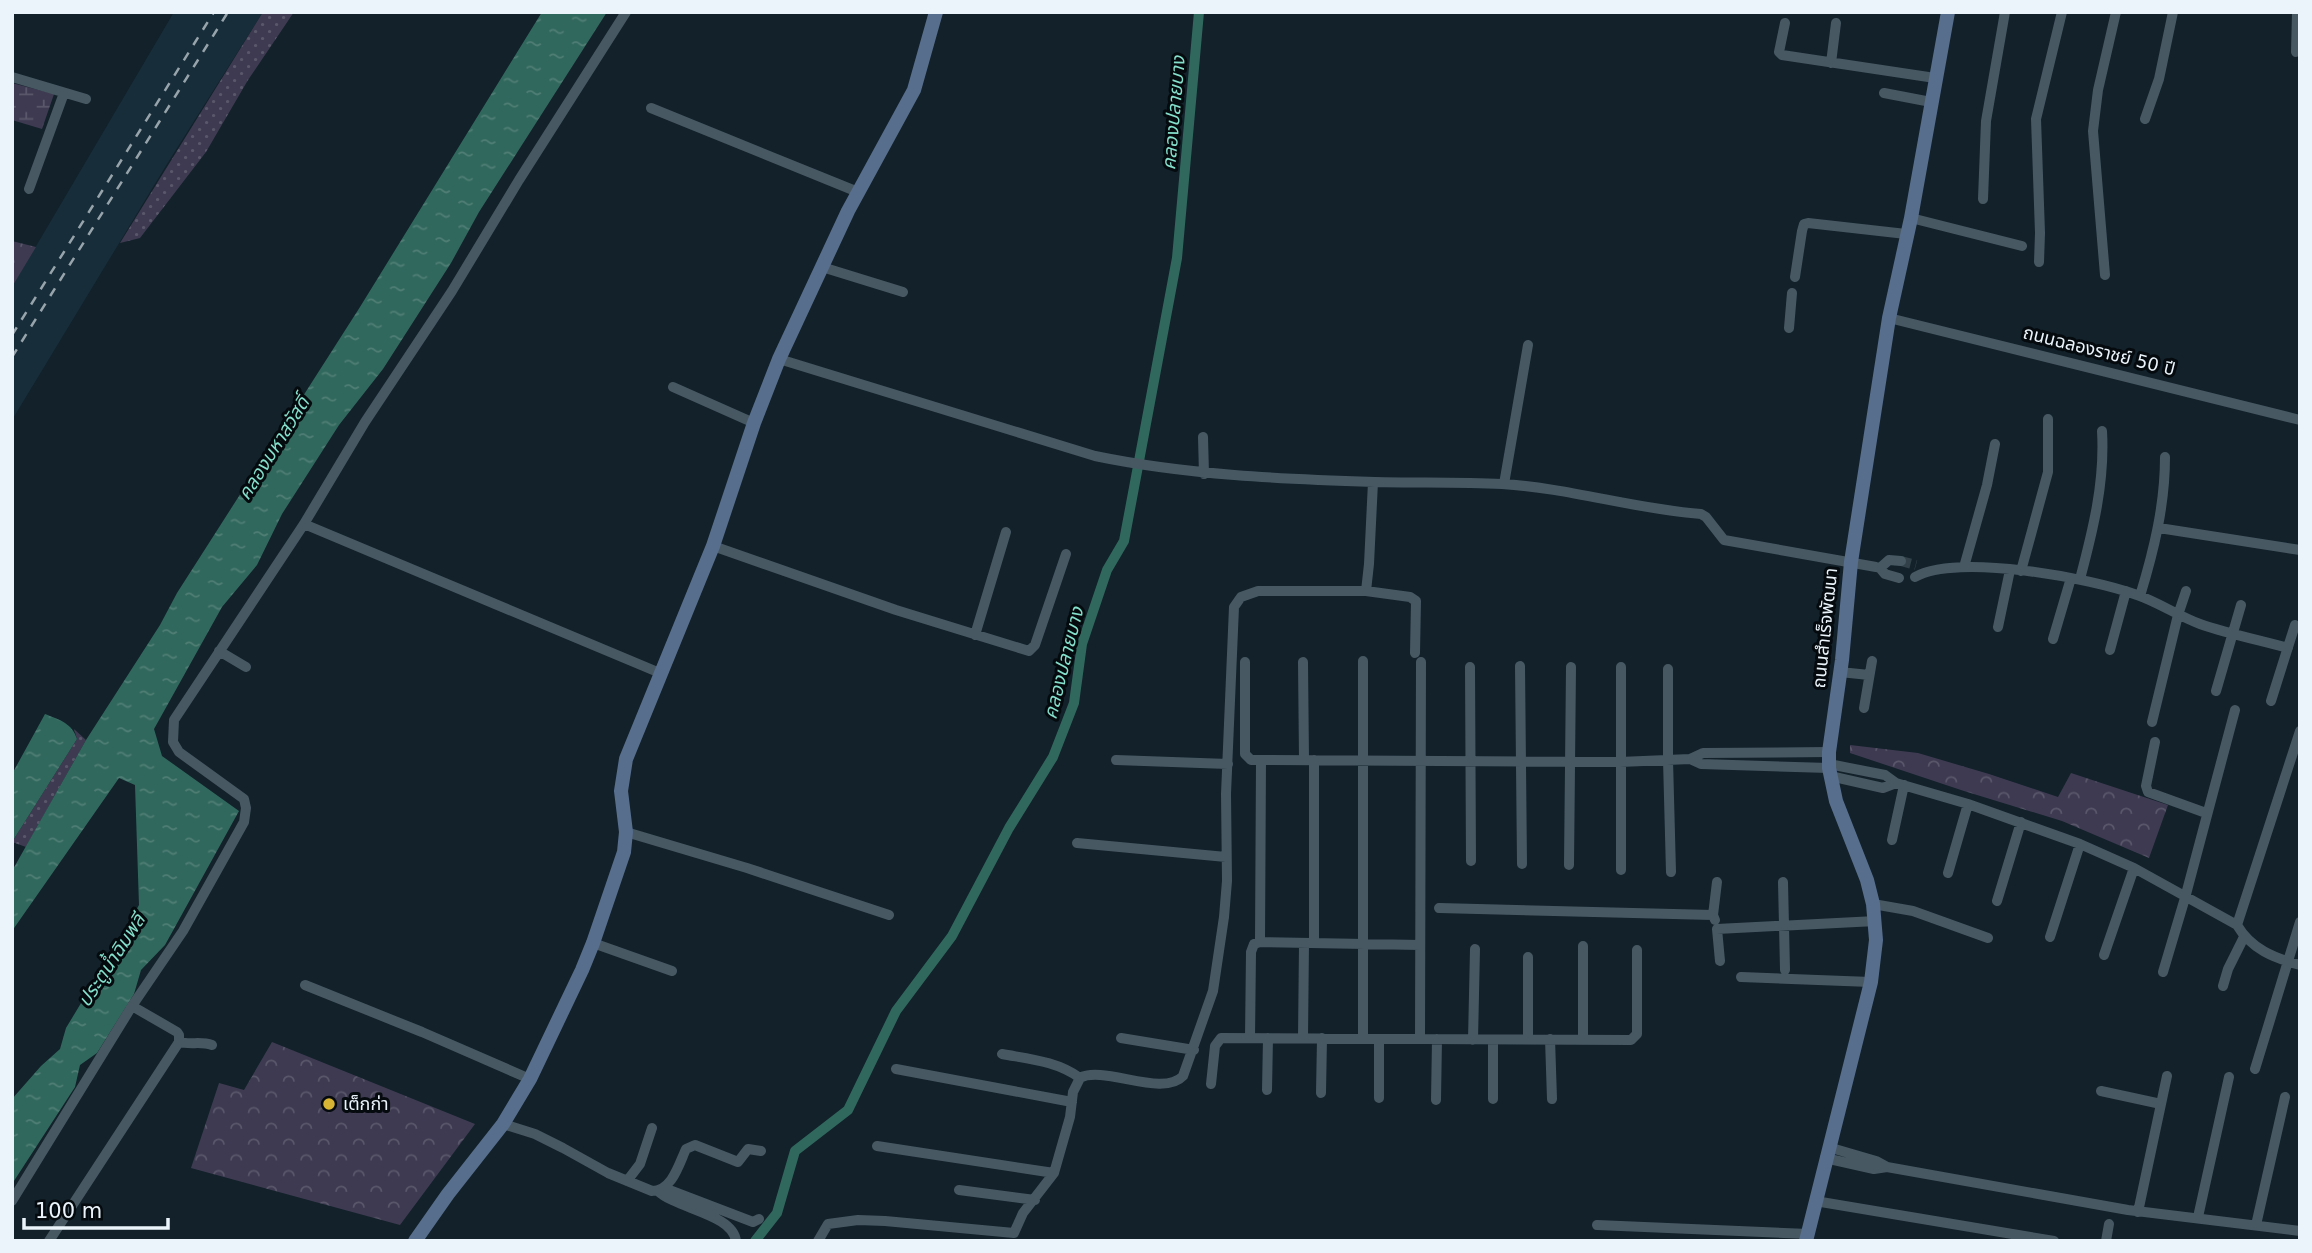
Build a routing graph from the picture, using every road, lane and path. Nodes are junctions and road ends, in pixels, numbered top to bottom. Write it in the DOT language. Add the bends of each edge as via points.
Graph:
graph roads {
  1 [pos="626,12"];
  2 [pos="936,12"];
  3 [pos="1948,12"];
  4 [pos="2005,12"];
  5 [pos="2062,12"];
  6 [pos="2116,12"];
  7 [pos="2173,12"];
  8 [pos="2297,12"];
  9 [pos="1786,23"];
  10 [pos="1836,23"];
  11 [pos="2296,52"];
  12 [pos="1831,63"];
  13 [pos="12,77"];
  14 [pos="1935,78"];
  15 [pos="64,93"];
  16 [pos="1884,93"];
  17 [pos="86,99"];
  18 [pos="1931,102"];
  19 [pos="651,107"];
  20 [pos="2145,119"];
  21 [pos="29,189"];
  22 [pos="858,192"];
  23 [pos="1983,199"];
  24 [pos="1911,218"];
  25 [pos="1906,234"];
  26 [pos="2022,246"];
  27 [pos="2039,262"];
  28 [pos="822,267"];
  29 [pos="2105,275"];
  30 [pos="1795,277"];
  31 [pos="903,292"];
  32 [pos="1792,293"];
  33 [pos="1889,318"];
  34 [pos="1789,328"];
  35 [pos="1528,345"];
  36 [pos="779,359"];
  37 [pos="673,387"];
  38 [pos="2048,419"];
  39 [pos="2300,419"];
  40 [pos="754,423"];
  41 [pos="2102,431"];
  42 [pos="1203,437"];
  43 [pos="1994,444"];
  44 [pos="2165,457"];
  45 [pos="1204,474"];
  46 [pos="1373,482"];
  47 [pos="1504,484"];
  48 [pos="304,524"];
  49 [pos="2159,528"];
  50 [pos="1006,533"];
  51 [pos="713,546"];
  52 [pos="2300,550"];
  53 [pos="1066,554"];
  54 [pos="1901,561"];
  55 [pos="1855,563"];
  56 [pos="1964,567"];
  57 [pos="1878,568"];
  58 [pos="1919,571"];
  59 [pos="2016,571"];
  60 [pos="1899,578"];
  61 [pos="2076,579"];
  62 [pos="1366,591"];
  63 [pos="2126,591"];
  64 [pos="2186,591"];
  65 [pos="2140,596"];
  66 [pos="2241,605"];
  67 [pos="2178,615"];
  68 [pos="2295,625"];
  69 [pos="1998,627"];
  70 [pos="2232,632"];
  71 [pos="975,635"];
  72 [pos="2053,639"];
  73 [pos="2288,648"];
  74 [pos="2110,650"];
  75 [pos="219,651"];
  76 [pos="1363,661"];
  77 [pos="1872,661"];
  78 [pos="1245,662"];
  79 [pos="1303,662"];
  80 [pos="1520,666"];
  81 [pos="246,667"];
  82 [pos="1470,667"];
  83 [pos="1572,667"];
  84 [pos="1620,667"];
  85 [pos="1668,669"];
  86 [pos="660,673"];
  87 [pos="1854,674"];
  88 [pos="2216,691"];
  89 [pos="2272,701"];
  90 [pos="1864,708"];
  91 [pos="2235,710"];
  92 [pos="2152,722"];
  93 [pos="2300,731"];
  94 [pos="2155,742"];
  95 [pos="1745,753"];
  96 [pos="1690,759"];
  97 [pos="1116,760"];
  98 [pos="1261,760"];
  99 [pos="1309,760"];
  100 [pos="1668,760"];
  101 [pos="1363,761"];
  102 [pos="1421,761"];
  103 [pos="1471,761"];
  104 [pos="1520,761"];
  105 [pos="1569,761"];
  106 [pos="1620,762"];
  107 [pos="1228,764"];
  108 [pos="1744,765"];
  109 [pos="1829,765"];
  110 [pos="1900,784"];
  111 [pos="1968,804"];
  112 [pos="2206,813"];
  113 [pos="2021,822"];
  114 [pos="626,832"];
  115 [pos="1892,840"];
  116 [pos="1077,843"];
  117 [pos="2080,844"];
  118 [pos="1226,857"];
  119 [pos="1471,861"];
  120 [pos="1522,864"];
  121 [pos="1569,866"];
  122 [pos="2134,868"];
  123 [pos="1621,870"];
  124 [pos="1671,872"];
  125 [pos="1948,873"];
  126 [pos="1717,882"];
  127 [pos="1783,882"];
  128 [pos="2185,898"];
  129 [pos="1997,901"];
  130 [pos="1873,904"];
  131 [pos="1439,908"];
  132 [pos="890,915"];
  133 [pos="1713,915"];
  134 [pos="1876,921"];
  135 [pos="2300,922"];
  136 [pos="2237,926"];
  137 [pos="1786,927"];
  138 [pos="1717,929"];
  139 [pos="2244,936"];
  140 [pos="2050,937"];
  141 [pos="1988,938"];
  142 [pos="1260,942"];
  143 [pos="593,943"];
  144 [pos="1309,943"];
  145 [pos="1364,944"];
  146 [pos="1420,945"];
  147 [pos="1583,946"];
  148 [pos="1475,949"];
  149 [pos="1637,950"];
  150 [pos="2104,955"];
  151 [pos="1528,957"];
  152 [pos="1720,961"];
  153 [pos="2287,961"];
  154 [pos="2300,965"];
  155 [pos="1785,970"];
  156 [pos="673,971"];
  157 [pos="2163,972"];
  158 [pos="1741,977"];
  159 [pos="1871,982"];
  160 [pos="305,985"];
  161 [pos="2223,986"];
  162 [pos="132,1006"];
  163 [pos="1121,1038"];
  164 [pos="1250,1038"];
  165 [pos="1268,1038"];
  166 [pos="1303,1038"];
  167 [pos="1322,1038"];
  168 [pos="1363,1039"];
  169 [pos="1379,1039"];
  170 [pos="1420,1039"];
  171 [pos="1437,1039"];
  172 [pos="1528,1039"];
  173 [pos="1473,1040"];
  174 [pos="1493,1040"];
  175 [pos="1550,1040"];
  176 [pos="1583,1040"];
  177 [pos="179,1042"];
  178 [pos="212,1045"];
  179 [pos="1194,1050"];
  180 [pos="1002,1054"];
  181 [pos="896,1069"];
  182 [pos="2255,1069"];
  183 [pos="2167,1076"];
  184 [pos="2230,1077"];
  185 [pos="1080,1078"];
  186 [pos="530,1079"];
  187 [pos="1211,1084"];
  188 [pos="1266,1090"];
  189 [pos="2101,1091"];
  190 [pos="1321,1093"];
  191 [pos="2285,1097"];
  192 [pos="1379,1098"];
  193 [pos="1493,1099"];
  194 [pos="1552,1099"];
  195 [pos="1436,1100"];
  196 [pos="1072,1102"];
  197 [pos="2161,1104"];
  198 [pos="503,1124"];
  199 [pos="652,1128"];
  200 [pos="877,1146"];
  201 [pos="761,1150"];
  202 [pos="1827,1153"];
  203 [pos="1054,1173"];
  204 [pos="627,1181"];
  205 [pos="661,1189"];
  206 [pos="959,1190"];
  207 [pos="1035,1200"];
  208 [pos="12,1201"];
  209 [pos="1815,1201"];
  210 [pos="2138,1212"];
  211 [pos="2198,1217"];
  212 [pos="759,1219"];
  213 [pos="2109,1224"];
  214 [pos="1598,1225"];
  215 [pos="2256,1225"];
  216 [pos="2300,1231"];
  217 [pos="1013,1237"];
  218 [pos="1807,1237"];
  219 [pos="49,1241"];
  220 [pos="415,1241"];
  221 [pos="736,1241"];
  222 [pos="818,1241"];
  223 [pos="2054,1241"];
  224 [pos="2106,1241"];
  1 -- 48 [label="street"];
  2 -- 22 [label="street" via="914,90"];
  3 -- 14 [label="street, ถนนสำเร็จพัฒนา"];
  4 -- 23 [label="street" via="1986,121"];
  5 -- 27 [label="street" via="2036,119"];
  6 -- 29 [label="street" via="2093,131"];
  7 -- 20 [label="street"];
  8 -- 11 [label="street"];
  9 -- 12 [label="street" via="1782,55"];
  10 -- 12 [label="street"];
  12 -- 14 [label="street"];
  13 -- 15 [label="street"];
  14 -- 18 [label="street, ถนนสำเร็จพัฒนา"];
  15 -- 17 [label="street"];
  15 -- 21 [label="street"];
  16 -- 18 [label="street"];
  18 -- 24 [label="street, ถนนสำเร็จพัฒนา"];
  19 -- 22 [label="street"];
  22 -- 28 [label="street"];
  24 -- 25 [label="street, ถนนสำเร็จพัฒนา"];
  24 -- 26 [label="street"];
  25 -- 30 [label="street" via="1804,224"];
  25 -- 33 [label="street, ถนนสำเร็จพัฒนา"];
  28 -- 31 [label="street"];
  28 -- 36 [label="street"];
  32 -- 34 [label="street"];
  33 -- 39 [label="street, ถนนฉลองราชย์ 50 ปี"];
  33 -- 55 [label="street, ถนนสำเร็จพัฒนา"];
  35 -- 47 [label="street"];
  36 -- 40 [label="street"];
  36 -- 45 [label="street" via="1095,456"];
  37 -- 40 [label="street"];
  38 -- 59 [label="street" via="2048,472"];
  40 -- 51 [label="street"];
  41 -- 61 [label="street" via="2100,494"];
  42 -- 45 [label="street"];
  43 -- 56 [label="street"];
  44 -- 49 [label="street"];
  45 -- 46 [label="street"];
  46 -- 47 [label="street"];
  46 -- 62 [label="street"];
  47 -- 55 [label="street" via="1701,514 1724,540"];
  48 -- 75 [label="street"];
  48 -- 86 [label="street"];
  49 -- 52 [label="street"];
  49 -- 65 [label="street"];
  50 -- 71 [label="street"];
  51 -- 71 [label="street"];
  51 -- 86 [label="street"];
  53 -- 71 [label="street" via="1032,650"];
  54 -- 57 [label="street" via="1889,560"];
  55 -- 57 [label="street"];
  55 -- 87 [label="street, ถนนสำเร็จพัฒนา"];
  56 -- 58 [label="street"];
  56 -- 59 [label="street"];
  57 -- 60 [label="street"];
  59 -- 61 [label="street"];
  59 -- 69 [label="street"];
  61 -- 63 [label="street"];
  61 -- 72 [label="street"];
  62 -- 102 [label="street" via="1416,601"];
  62 -- 107 [label="street" via="1258,591 1237,602"];
  63 -- 65 [label="street"];
  63 -- 74 [label="street"];
  64 -- 67 [label="street"];
  65 -- 67 [label="street"];
  66 -- 70 [label="street"];
  67 -- 70 [label="street"];
  67 -- 92 [label="street"];
  68 -- 73 [label="street"];
  70 -- 73 [label="street"];
  70 -- 88 [label="street"];
  73 -- 89 [label="street"];
  75 -- 81 [label="street"];
  75 -- 162 [label="street" via="174,720 173,742 190,761 244,799 244,822 183,931"];
  76 -- 101 [label="street"];
  77 -- 87 [label="street"];
  78 -- 98 [label="street" via="1245,754 1251,760"];
  79 -- 99 [label="street"];
  80 -- 104 [label="street"];
  82 -- 103 [label="street"];
  83 -- 105 [label="street"];
  84 -- 106 [label="street"];
  85 -- 100 [label="street"];
  86 -- 114 [label="street" via="622,776"];
  87 -- 90 [label="street"];
  87 -- 109 [label="street, ถนนสำเร็จพัฒนา"];
  91 -- 112 [label="street"];
  93 -- 136 [label="street"];
  94 -- 112 [label="street" via="2148,792"];
  95 -- 96 [label="street" via="1703,753"];
  95 -- 108 [label="street"];
  95 -- 109 [label="street"];
  96 -- 100 [label="street"];
  96 -- 108 [label="street" via="1701,764"];
  97 -- 107 [label="street"];
  98 -- 99 [label="street"];
  98 -- 142 [label="street"];
  99 -- 101 [label="street"];
  99 -- 144 [label="street"];
  100 -- 106 [label="street"];
  100 -- 124 [label="street"];
  101 -- 102 [label="street"];
  101 -- 145 [label="street"];
  102 -- 103 [label="street"];
  102 -- 146 [label="street"];
  103 -- 104 [label="street"];
  103 -- 119 [label="street"];
  104 -- 105 [label="street"];
  104 -- 120 [label="street"];
  105 -- 106 [label="street"];
  105 -- 121 [label="street"];
  106 -- 123 [label="street"];
  107 -- 118 [label="street"];
  108 -- 109 [label="street"];
  109 -- 110 [label="street" via="1883,788"];
  109 -- 130 [label="street, ถนนสำเร็จพัฒนา" via="1836,801"];
  110 -- 111 [label="street"];
  110 -- 115 [label="street"];
  111 -- 113 [label="street"];
  111 -- 125 [label="street"];
  112 -- 128 [label="street"];
  113 -- 117 [label="street"];
  113 -- 129 [label="street"];
  114 -- 132 [label="street"];
  114 -- 143 [label="street" via="624,852"];
  116 -- 118 [label="street"];
  117 -- 122 [label="street"];
  117 -- 140 [label="street"];
  118 -- 179 [label="street" via="1219,957"];
  122 -- 128 [label="street"];
  122 -- 150 [label="street"];
  126 -- 133 [label="street"];
  127 -- 137 [label="street"];
  128 -- 136 [label="street"];
  128 -- 157 [label="street"];
  130 -- 134 [label="street, ถนนสำเร็จพัฒนา"];
  130 -- 141 [label="street" via="1913,911"];
  131 -- 133 [label="street"];
  133 -- 138 [label="street"];
  134 -- 137 [label="street"];
  134 -- 159 [label="street, ถนนสำเร็จพัฒนา"];
  135 -- 153 [label="street"];
  136 -- 139 [label="street"];
  137 -- 138 [label="street"];
  137 -- 155 [label="street"];
  138 -- 152 [label="street"];
  139 -- 153 [label="street" via="2253,946"];
  139 -- 161 [label="street"];
  142 -- 144 [label="street"];
  142 -- 164 [label="street" via="1251,952"];
  143 -- 156 [label="street"];
  143 -- 186 [label="street"];
  144 -- 145 [label="street"];
  144 -- 166 [label="street"];
  145 -- 146 [label="street"];
  145 -- 168 [label="street"];
  146 -- 170 [label="street"];
  147 -- 176 [label="street"];
  148 -- 173 [label="street"];
  149 -- 176 [label="street" via="1635,1038"];
  151 -- 172 [label="street"];
  153 -- 154 [label="street"];
  153 -- 182 [label="street"];
  158 -- 159 [label="street"];
  159 -- 202 [label="street, ถนนสำเร็จพัฒนา"];
  160 -- 186 [label="street"];
  162 -- 177 [label="street" via="177,1032"];
  162 -- 208 [label="street"];
  163 -- 179 [label="street"];
  164 -- 165 [label="street"];
  164 -- 187 [label="street" via="1217,1041"];
  165 -- 166 [label="street"];
  165 -- 188 [label="street"];
  166 -- 167 [label="street"];
  167 -- 168 [label="street"];
  167 -- 190 [label="street"];
  168 -- 169 [label="street"];
  169 -- 170 [label="street"];
  169 -- 192 [label="street"];
  170 -- 171 [label="street"];
  171 -- 173 [label="street"];
  171 -- 195 [label="street"];
  172 -- 174 [label="street"];
  172 -- 175 [label="street"];
  173 -- 174 [label="street"];
  174 -- 193 [label="street"];
  175 -- 176 [label="street"];
  175 -- 194 [label="street"];
  177 -- 178 [label="street"];
  177 -- 219 [label="street"];
  179 -- 185 [label="street" via="1178,1082 1093,1074"];
  180 -- 185 [label="street" via="1052,1064"];
  181 -- 196 [label="street"];
  183 -- 197 [label="street"];
  184 -- 211 [label="street"];
  185 -- 196 [label="street"];
  186 -- 198 [label="street"];
  189 -- 197 [label="street"];
  191 -- 215 [label="street"];
  196 -- 203 [label="street"];
  197 -- 210 [label="street"];
  198 -- 204 [label="street" via="535,1134"];
  198 -- 220 [label="street"];
  199 -- 204 [label="street" via="640,1164"];
  200 -- 203 [label="street"];
  201 -- 205 [label="street" via="748,1149 738,1161 690,1146"];
  202 -- 209 [label="street, ถนนสำเร็จพัฒนา"];
  202 -- 210 [label="street" via="1861,1167 1887,1167"];
  203 -- 207 [label="street"];
  204 -- 205 [label="street" via="652,1191"];
  205 -- 212 [label="street" via="753,1222"];
  205 -- 221 [label="street" via="672,1201 725,1223"];
  206 -- 207 [label="street"];
  207 -- 217 [label="street" via="1017,1222"];
  209 -- 218 [label="street, ถนนสำเร็จพัฒนา"];
  209 -- 223 [label="street"];
  210 -- 211 [label="street"];
  211 -- 215 [label="street"];
  213 -- 224 [label="street"];
  214 -- 218 [label="street"];
  215 -- 216 [label="street"];
  217 -- 222 [label="street" via="858,1220 828,1224"];
}
